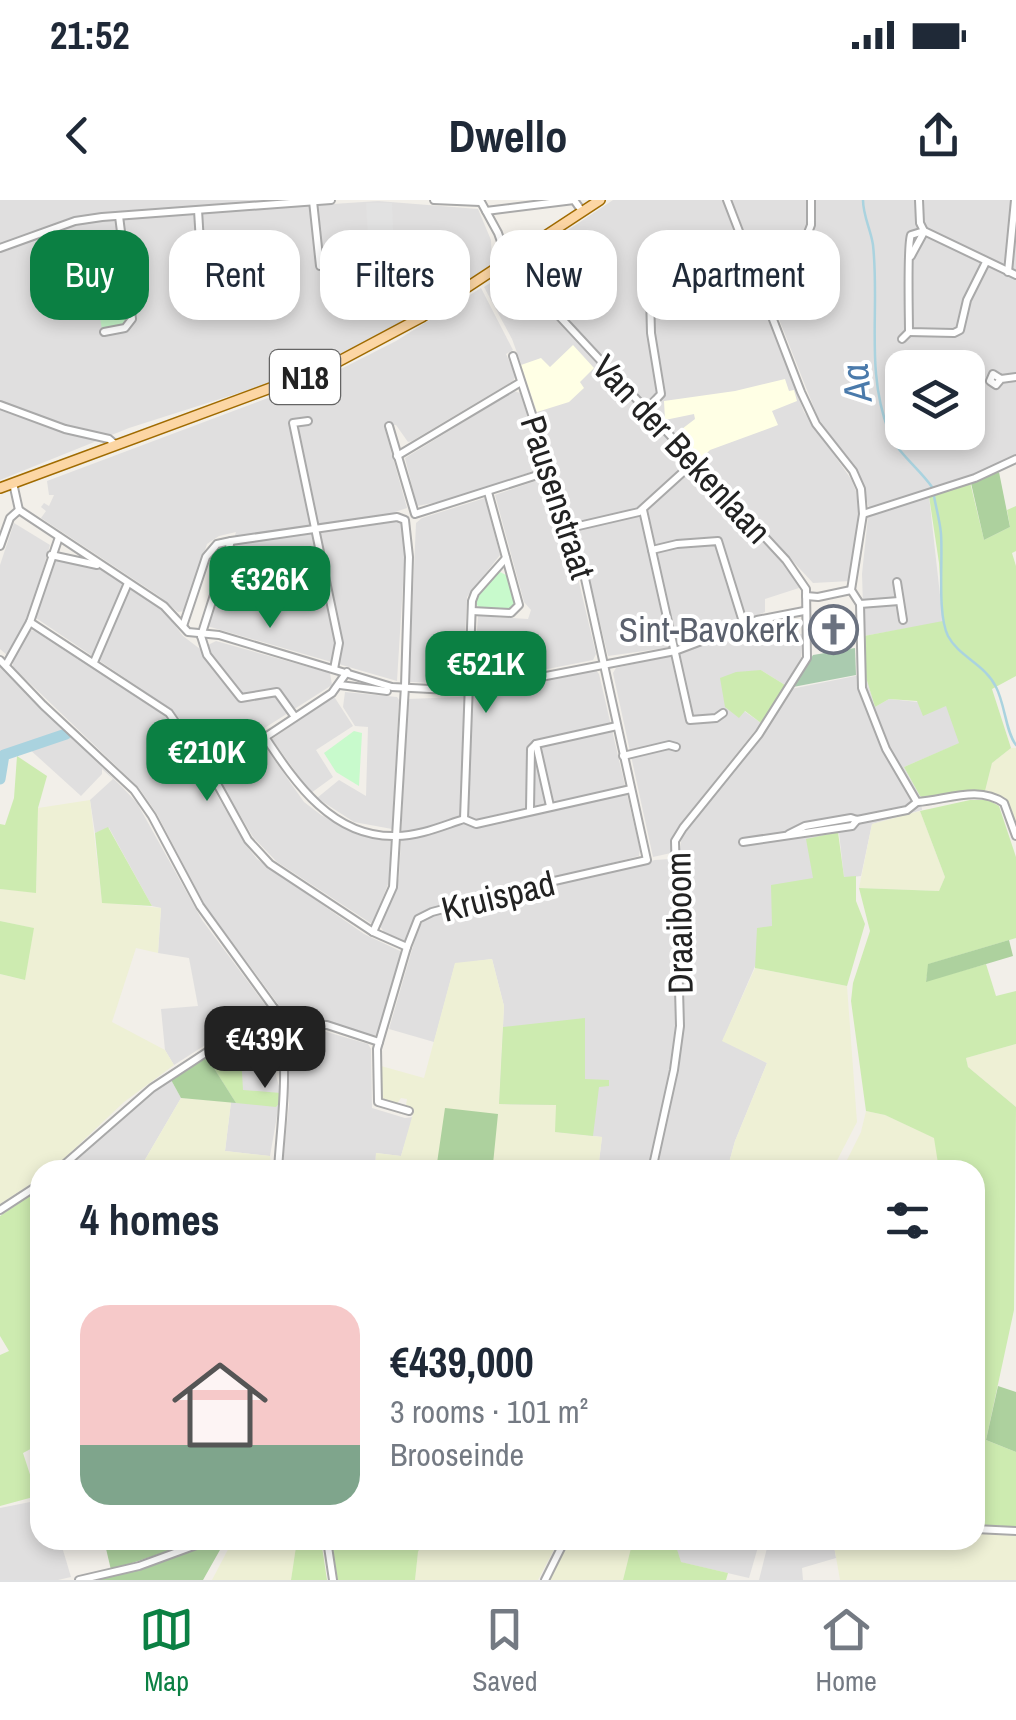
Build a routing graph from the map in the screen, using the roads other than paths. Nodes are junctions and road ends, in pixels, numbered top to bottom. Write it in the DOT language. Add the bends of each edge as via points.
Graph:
graph roads {
  1 [pos="331,200"];
  2 [pos="434,200"];
  3 [pos="600,200"];
  4 [pos="728,200"];
  5 [pos="811,200"];
  6 [pos="919,200"];
  7 [pos="1015,200"];
  8 [pos="313,201"];
  9 [pos="480,201"];
  10 [pos="554,201"];
  11 [pos="580,209"];
  12 [pos="198,210"];
  13 [pos="486,211"];
  14 [pos="120,216"];
  15 [pos="199,230"];
  16 [pos="494,230"];
  17 [pos="551,230"];
  18 [pos="739,230"];
  19 [pos="808,230"];
  20 [pos="924,231"];
  21 [pos="0,248"];
  22 [pos="986,262"];
  23 [pos="320,266"];
  24 [pos="490,273"];
  25 [pos="1012,274"];
  26 [pos="563,320"];
  27 [pos="651,320"];
  28 [pos="774,320"];
  29 [pos="104,332"];
  30 [pos="909,332"];
  31 [pos="902,339"];
  32 [pos="513,356"];
  33 [pos="1016,377"];
  34 [pos="1001,379"];
  35 [pos="521,382"];
  36 [pos="0,405"];
  37 [pos="646,410"];
  38 [pos="308,421"];
  39 [pos="389,426"];
  40 [pos="117,446"];
  41 [pos="397,456"];
  42 [pos="1016,459"];
  43 [pos="693,462"];
  44 [pos="550,472"];
  45 [pos="12,483"];
  46 [pos="0,488"];
  47 [pos="488,492"];
  48 [pos="19,510"];
  49 [pos="643,510"];
  50 [pos="863,514"];
  51 [pos="316,528"];
  52 [pos="570,528"];
  53 [pos="59,536"];
  54 [pos="231,541"];
  55 [pos="0,546"];
  56 [pos="652,550"];
  57 [pos="51,555"];
  58 [pos="506,558"];
  59 [pos="103,566"];
  60 [pos="128,582"];
  61 [pos="897,582"];
  62 [pos="851,590"];
  63 [pos="806,596"];
  64 [pos="899,601"];
  65 [pos="860,604"];
  66 [pos="804,610"];
  67 [pos="472,611"];
  68 [pos="903,620"];
  69 [pos="30,622"];
  70 [pos="744,625"];
  71 [pos="183,626"];
  72 [pos="200,636"];
  73 [pos="674,651"];
  74 [pos="3,662"];
  75 [pos="94,662"];
  76 [pos="604,664"];
  77 [pos="334,668"];
  78 [pos="348,672"];
  79 [pos="340,685"];
  80 [pos="403,688"];
  81 [pos="387,691"];
  82 [pos="469,691"];
  83 [pos="723,713"];
  84 [pos="295,718"];
  85 [pos="617,726"];
  86 [pos="265,738"];
  87 [pos="536,744"];
  88 [pos="676,747"];
  89 [pos="624,756"];
  90 [pos="211,772"];
  91 [pos="631,789"];
  92 [pos="917,802"];
  93 [pos="550,806"];
  94 [pos="530,810"];
  95 [pos="464,819"];
  96 [pos="396,836"];
  97 [pos="1016,836"];
  98 [pos="743,842"];
  99 [pos="647,860"];
  100 [pos="373,932"];
  101 [pos="407,946"];
  102 [pos="274,1008"];
  103 [pos="280,1024"];
  104 [pos="379,1042"];
  105 [pos="409,1111"];
  106 [pos="69,1160"];
  107 [pos="279,1160"];
  108 [pos="654,1160"];
  109 [pos="30,1190"];
  110 [pos="0,1210"];
  111 [pos="985,1529"];
  112 [pos="1016,1531"];
  113 [pos="183,1550"];
  114 [pos="328,1550"];
  115 [pos="559,1550"];
  116 [pos="78,1580"];
  117 [pos="333,1580"];
  118 [pos="545,1580"];
  1 -- 8 [label="street"];
  2 -- 9 [label="street"];
  3 -- 11 [label="main road, N18"];
  4 -- 18 [label="street"];
  5 -- 19 [label="street"];
  6 -- 20 [label="street"];
  7 -- 25 [label="street"];
  8 -- 12 [label="street"];
  8 -- 23 [label="street"];
  9 -- 13 [label="street, Van der Bekenlaan"];
  10 -- 11 [label="street" via="574,200"];
  10 -- 13 [label="street"];
  11 -- 17 [label="main road, N18"];
  12 -- 14 [label="street"];
  12 -- 15 [label="street"];
  13 -- 16 [label="street, Van der Bekenlaan"];
  14 -- 21 [label="street" via="75,222"];
  14 -- 29 [label="street" via="132,319 125,328"];
  20 -- 22 [label="street"];
  20 -- 30 [label="street" via="909,236"];
  22 -- 25 [label="street"];
  22 -- 30 [label="street" via="960,330"];
  24 -- 40 [label="main road, N18" via="330,366"];
  26 -- 37 [label="street, Van der Bekenlaan"];
  27 -- 37 [label="street" via="661,394"];
  28 -- 50 [label="street" via="812,415 857,479"];
  30 -- 31 [label="street"];
  32 -- 35 [label="street, Pausenstraat"];
  33 -- 34 [label="street"];
  35 -- 41 [label="street"];
  35 -- 44 [label="street, Pausenstraat"];
  36 -- 40 [label="street"];
  37 -- 43 [label="street, Van der Bekenlaan"];
  38 -- 51 [label="street" via="293,422"];
  39 -- 41 [label="street"];
  40 -- 45 [label="main road, N18"];
  41 -- 47 [label="street" via="415,514"];
  42 -- 50 [label="street"];
  43 -- 49 [label="street"];
  43 -- 63 [label="street, Van der Bekenlaan" via="795,571"];
  44 -- 47 [label="street"];
  44 -- 52 [label="street, Pausenstraat"];
  45 -- 46 [label="main road, N18"];
  45 -- 48 [label="street"];
  47 -- 58 [label="street"];
  48 -- 53 [label="street"];
  48 -- 55 [label="street"];
  49 -- 52 [label="street"];
  49 -- 56 [label="street"];
  50 -- 62 [label="street"];
  51 -- 54 [label="street"];
  51 -- 77 [label="street" via="339,643"];
  51 -- 80 [label="street" via="402,516 409,557"];
  52 -- 76 [label="street, Pausenstraat"];
  53 -- 57 [label="street"];
  53 -- 59 [label="street"];
  54 -- 71 [label="street" via="216,544 206,557"];
  54 -- 72 [label="street"];
  56 -- 70 [label="street" via="718,541"];
  56 -- 73 [label="street"];
  57 -- 59 [label="street"];
  57 -- 69 [label="street"];
  58 -- 67 [label="street" via="475,593"];
  58 -- 67 [label="street" via="516,609"];
  59 -- 60 [label="street"];
  60 -- 71 [label="street"];
  60 -- 75 [label="street"];
  61 -- 64 [label="street"];
  62 -- 63 [label="street"];
  62 -- 65 [label="street"];
  63 -- 66 [label="street, Draaiboom"];
  64 -- 65 [label="street"];
  64 -- 68 [label="street"];
  65 -- 92 [label="street" via="862,688"];
  66 -- 70 [label="street"];
  66 -- 108 [label="street, Draaiboom" via="807,658 759,734 675,841 680,1026"];
  67 -- 82 [label="street"];
  69 -- 74 [label="street"];
  69 -- 75 [label="street"];
  70 -- 73 [label="street"];
  71 -- 72 [label="street"];
  72 -- 77 [label="street"];
  72 -- 84 [label="street" via="206,655 241,698 277,692"];
  73 -- 76 [label="street"];
  73 -- 83 [label="street" via="690,720"];
  74 -- 102 [label="street" via="134,790 200,906"];
  75 -- 90 [label="street" via="170,713"];
  76 -- 82 [label="street"];
  76 -- 85 [label="street, Pausenstraat"];
  77 -- 78 [label="street"];
  78 -- 79 [label="street"];
  78 -- 80 [label="street"];
  79 -- 81 [label="street"];
  79 -- 84 [label="street"];
  80 -- 82 [label="street"];
  80 -- 96 [label="street"];
  82 -- 95 [label="street"];
  84 -- 86 [label="street"];
  85 -- 87 [label="street"];
  85 -- 89 [label="street, Pausenstraat"];
  86 -- 90 [label="street"];
  86 -- 96 [label="street" via="322,810 356,828"];
  87 -- 93 [label="street"];
  87 -- 94 [label="street"];
  88 -- 89 [label="street"];
  89 -- 91 [label="street, Pausenstraat"];
  90 -- 100 [label="street" via="259,853"];
  91 -- 93 [label="street"];
  91 -- 99 [label="street, Pausenstraat"];
  92 -- 97 [label="street" via="989,795 1004,803"];
  92 -- 98 [label="street" via="907,810"];
  93 -- 94 [label="street"];
  94 -- 95 [label="street" via="476,824"];
  95 -- 96 [label="street"];
  96 -- 100 [label="street" via="393,887"];
  99 -- 101 [label="street, Kruispad" via="422,915"];
  100 -- 101 [label="street"];
  101 -- 104 [label="street, Kruispad"];
  102 -- 103 [label="street"];
  102 -- 106 [label="street" via="152,1088"];
  103 -- 104 [label="street" via="327,1025"];
  103 -- 107 [label="street"];
  104 -- 105 [label="street, Kruispad" via="378,1102"];
  109 -- 110 [label="street"];
  111 -- 112 [label="street"];
  113 -- 116 [label="street"];
  114 -- 117 [label="street"];
  115 -- 118 [label="street"];
}
